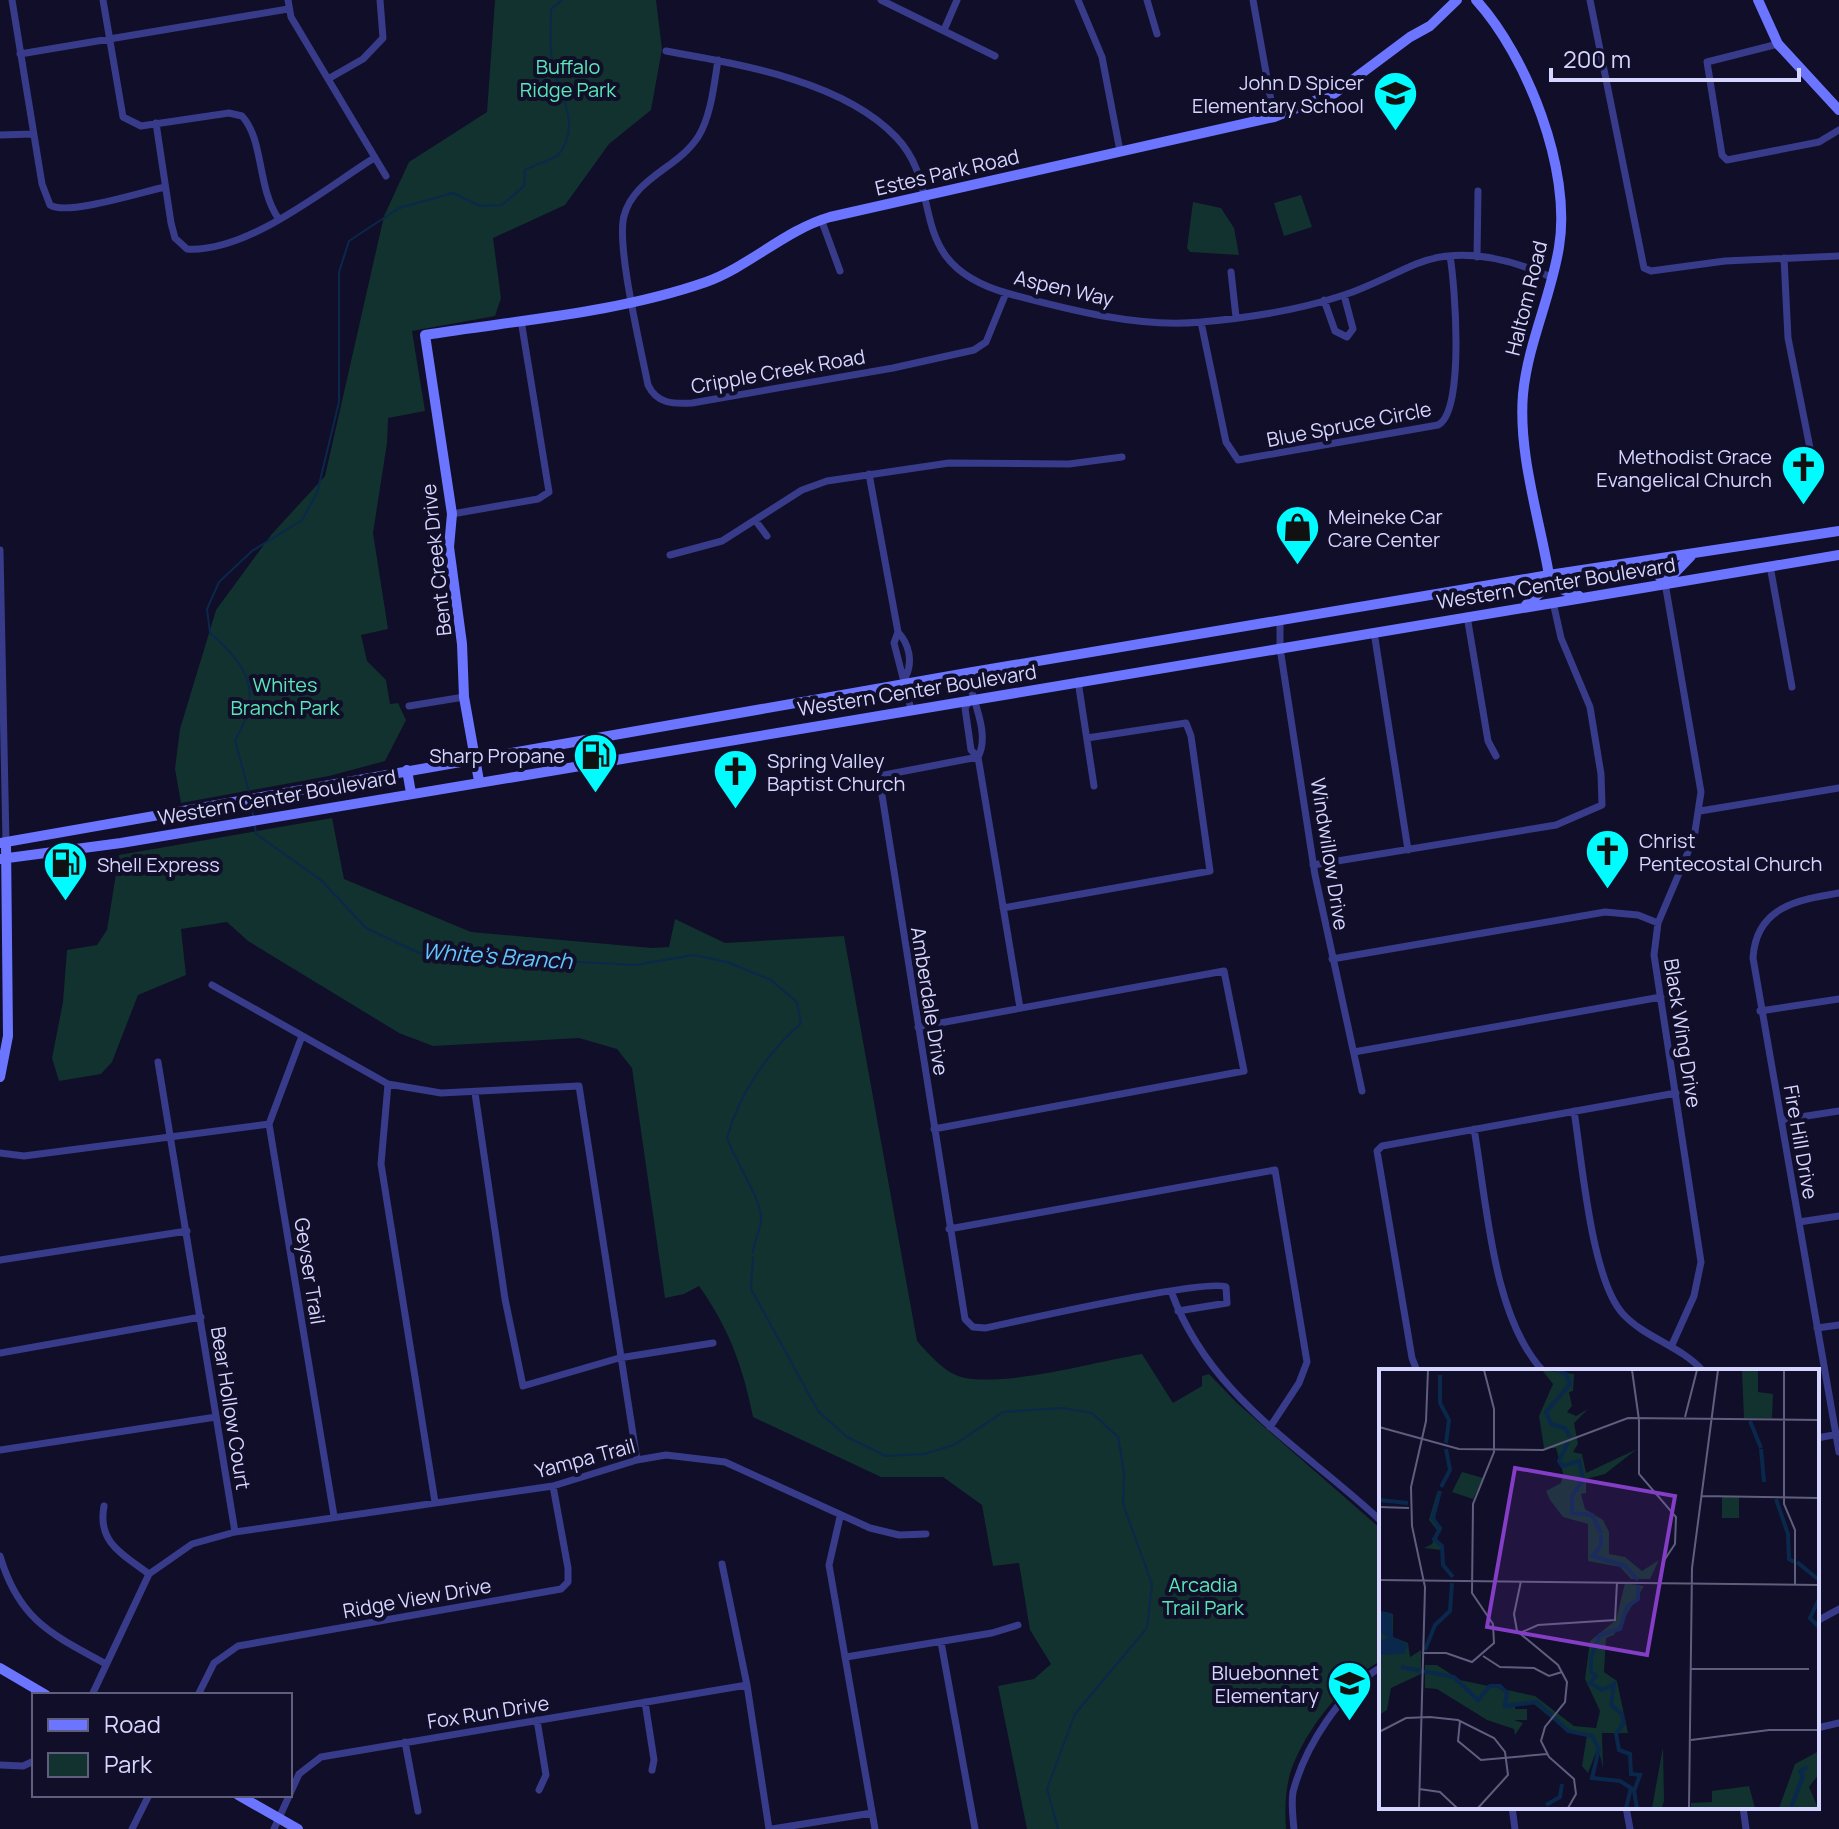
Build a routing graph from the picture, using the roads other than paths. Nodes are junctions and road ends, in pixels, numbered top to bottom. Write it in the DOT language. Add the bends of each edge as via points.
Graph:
graph roads {
  1 [pos="12,0"];
  2 [pos="103,0"];
  3 [pos="380,0"];
  4 [pos="881,0"];
  5 [pos="957,0"];
  6 [pos="1078,0"];
  7 [pos="1147,0"];
  8 [pos="1253,0"];
  9 [pos="1457,0"];
  10 [pos="1476,0"];
  11 [pos="1590,0"];
  12 [pos="1758,0"];
  13 [pos="288,5"];
  14 [pos="944,30"];
  15 [pos="1157,34"];
  16 [pos="109,39"];
  17 [pos="1778,44"];
  18 [pos="666,51"];
  19 [pos="20,54"];
  20 [pos="995,56"];
  21 [pos="718,60"];
  22 [pos="328,79"];
  23 [pos="1839,110"];
  24 [pos="1274,117"];
  25 [pos="156,123"];
  26 [pos="1839,130"];
  27 [pos="33,134"];
  28 [pos="0,135"];
  29 [pos="1120,151"];
  30 [pos="374,158"];
  31 [pos="386,176"];
  32 [pos="165,187"];
  33 [pos="1478,191"];
  34 [pos="922,195"];
  35 [pos="278,218"];
  36 [pos="821,219"];
  37 [pos="1450,256"];
  38 [pos="1839,256"];
  39 [pos="1477,257"];
  40 [pos="1784,258"];
  41 [pos="840,271"];
  42 [pos="1231,272"];
  43 [pos="1551,277"];
  44 [pos="1006,293"];
  45 [pos="1344,295"];
  46 [pos="1324,300"];
  47 [pos="633,301"];
  48 [pos="1236,317"];
  49 [pos="521,320"];
  50 [pos="1201,322"];
  51 [pos="425,335"];
  52 [pos="1122,457"];
  53 [pos="1814,468"];
  54 [pos="869,474"];
  55 [pos="452,514"];
  56 [pos="755,520"];
  57 [pos="1839,531"];
  58 [pos="767,536"];
  59 [pos="0,550"];
  60 [pos="1697,553"];
  61 [pos="670,555"];
  62 [pos="1839,555"];
  63 [pos="1636,562"];
  64 [pos="1770,566"];
  65 [pos="1549,575"];
  66 [pos="1665,583"];
  67 [pos="1582,597"];
  68 [pos="1553,602"];
  69 [pos="1523,607"];
  70 [pos="1467,616"];
  71 [pos="1280,621"];
  72 [pos="1374,632"];
  73 [pos="1280,648"];
  74 [pos="967,673"];
  75 [pos="906,680"];
  76 [pos="1078,681"];
  77 [pos="1792,687"];
  78 [pos="1,693"];
  79 [pos="464,697"];
  80 [pos="971,699"];
  81 [pos="409,706"];
  82 [pos="911,709"];
  83 [pos="1087,738"];
  84 [pos="1496,756"];
  85 [pos="978,757"];
  86 [pos="474,759"];
  87 [pos="407,770"];
  88 [pos="479,781"];
  89 [pos="1094,786"];
  90 [pos="1839,788"];
  91 [pos="411,793"];
  92 [pos="1700,811"];
  93 [pos="3,843"];
  94 [pos="1408,850"];
  95 [pos="2,859"];
  96 [pos="1313,865"];
  97 [pos="1839,893"];
  98 [pos="1003,908"];
  99 [pos="1658,923"];
  100 [pos="1332,959"];
  101 [pos="212,985"];
  102 [pos="1661,997"];
  103 [pos="1839,999"];
  104 [pos="1020,1008"];
  105 [pos="1760,1011"];
  106 [pos="918,1027"];
  107 [pos="302,1036"];
  108 [pos="1354,1052"];
  109 [pos="158,1062"];
  110 [pos="0,1077"];
  111 [pos="388,1084"];
  112 [pos="1362,1091"];
  113 [pos="475,1093"];
  114 [pos="1676,1093"];
  115 [pos="1574,1111"];
  116 [pos="1839,1111"];
  117 [pos="1781,1120"];
  118 [pos="269,1124"];
  119 [pos="934,1129"];
  120 [pos="1474,1129"];
  121 [pos="170,1137"];
  122 [pos="0,1153"];
  123 [pos="1839,1216"];
  124 [pos="1799,1222"];
  125 [pos="949,1229"];
  126 [pos="187,1231"];
  127 [pos="0,1260"];
  128 [pos="1171,1291"];
  129 [pos="1178,1311"];
  130 [pos="201,1317"];
  131 [pos="1839,1325"];
  132 [pos="1817,1328"];
  133 [pos="713,1343"];
  134 [pos="1671,1347"];
  135 [pos="0,1353"];
  136 [pos="619,1358"];
  137 [pos="1416,1369"];
  138 [pos="1541,1369"];
  139 [pos="1700,1369"];
  140 [pos="216,1417"];
  141 [pos="1270,1427"];
  142 [pos="1838,1434"];
  143 [pos="0,1450"];
  144 [pos="1839,1452"];
  145 [pos="637,1460"];
  146 [pos="553,1486"];
  147 [pos="435,1502"];
  148 [pos="104,1506"];
  149 [pos="334,1516"];
  150 [pos="840,1517"];
  151 [pos="1379,1519"];
  152 [pos="235,1532"];
  153 [pos="926,1534"];
  154 [pos="0,1556"];
  155 [pos="722,1564"];
  156 [pos="149,1574"];
  157 [pos="1839,1609"];
  158 [pos="1819,1620"];
  159 [pos="1018,1625"];
  160 [pos="941,1642"];
  161 [pos="846,1657"];
  162 [pos="106,1664"];
  163 [pos="0,1668"];
  164 [pos="1379,1668"];
  165 [pos="747,1685"];
  166 [pos="43,1693"];
  167 [pos="93,1693"];
  168 [pos="199,1693"];
  169 [pos="645,1702"];
  170 [pos="537,1720"];
  171 [pos="1839,1723"];
  172 [pos="1819,1728"];
  173 [pos="405,1742"];
  174 [pos="32,1762"];
  175 [pos="0,1765"];
  176 [pos="652,1770"];
  177 [pos="292,1790"];
  178 [pos="539,1790"];
  179 [pos="148,1797"];
  180 [pos="241,1797"];
  181 [pos="289,1797"];
  182 [pos="1512,1809"];
  183 [pos="1626,1809"];
  184 [pos="1743,1809"];
  185 [pos="418,1811"];
  186 [pos="872,1813"];
  187 [pos="277,1824"];
  188 [pos="132,1829"];
  189 [pos="298,1829"];
  190 [pos="771,1829"];
  191 [pos="875,1829"];
  192 [pos="975,1829"];
  193 [pos="1294,1829"];
  194 [pos="1515,1829"];
  195 [pos="1630,1829"];
  196 [pos="1746,1829"];
  1 -- 19 [label="street"];
  2 -- 16 [label="street"];
  3 -- 22 [label="street" via="383,38 363,59"];
  4 -- 14 [label="street"];
  5 -- 14 [label="street"];
  6 -- 29 [label="street" via="1102,57"];
  7 -- 15 [label="street"];
  8 -- 24 [label="street"];
  9 -- 24 [label="main road, Estes Park Road" via="1430,26 1335,93"];
  10 -- 43 [label="main road, Haltom Road" via="1523,73 1558,176 1562,224"];
  11 -- 40 [label="street" via="1644,268"];
  12 -- 17 [label="main road"];
  13 -- 16 [label="street"];
  13 -- 22 [label="street"];
  14 -- 20 [label="street"];
  16 -- 19 [label="street"];
  16 -- 25 [label="street" via="123,117 141,126"];
  17 -- 23 [label="main road"];
  17 -- 26 [label="street" via="1707,62 1722,155 1727,160 1819,142"];
  18 -- 21 [label="street, Aspen Way"];
  19 -- 27 [label="street"];
  21 -- 34 [label="street, Aspen Way" via="823,92 866,114 898,139"];
  21 -- 47 [label="street, Cripple Creek Road" via="697,139 640,187 624,216"];
  22 -- 30 [label="street"];
  24 -- 29 [label="main road, Estes Park Road"];
  25 -- 32 [label="street"];
  25 -- 35 [label="street" via="229,113 242,116 253,137 269,205"];
  27 -- 28 [label="street"];
  27 -- 32 [label="street" via="42,184 54,209"];
  29 -- 34 [label="main road, Estes Park Road"];
  30 -- 31 [label="street"];
  30 -- 35 [label="street"];
  32 -- 35 [label="street" via="175,238 187,249 240,241"];
  33 -- 39 [label="street"];
  34 -- 36 [label="main road, Estes Park Road"];
  34 -- 44 [label="street, Aspen Way" via="932,236 952,263"];
  36 -- 41 [label="street"];
  36 -- 47 [label="main road, Estes Park Road" via="712,280"];
  37 -- 39 [label="street, Aspen Way"];
  37 -- 45 [label="street, Aspen Way" via="1419,263"];
  37 -- 50 [label="street, Blue Spruce Circle" via="1458,327 1448,414 1438,425 1238,460 1226,442"];
  38 -- 40 [label="street"];
  39 -- 43 [label="street, Aspen Way" via="1516,261"];
  40 -- 53 [label="street" via="1788,338"];
  42 -- 48 [label="street"];
  43 -- 65 [label="main road, Haltom Road" via="1533,337 1523,407"];
  44 -- 47 [label="street, Cripple Creek Road" via="986,342 974,350 677,403 655,397 648,385"];
  44 -- 50 [label="street, Aspen Way" via="1125,318"];
  45 -- 46 [label="street, Aspen Way"];
  45 -- 46 [label="street" via="1353,329 1347,337 1335,331"];
  46 -- 48 [label="street, Aspen Way"];
  47 -- 49 [label="main road, Estes Park Road"];
  48 -- 50 [label="street, Aspen Way"];
  49 -- 51 [label="main road, Estes Park Road"];
  49 -- 55 [label="street" via="549,492 538,499"];
  51 -- 55 [label="main road, Bent Creek Drive"];
  52 -- 54 [label="street" via="1069,464 949,463"];
  54 -- 56 [label="street" via="802,490"];
  54 -- 75 [label="street" via="898,632 894,643"];
  55 -- 79 [label="main road, Bent Creek Drive" via="449,547"];
  56 -- 58 [label="street"];
  56 -- 61 [label="street" via="722,541"];
  57 -- 60 [label="main road, Western Center Boulevard"];
  59 -- 78 [label="street"];
  60 -- 63 [label="main road, Western Center Boulevard"];
  60 -- 66 [label="main road"];
  62 -- 64 [label="main road, Western Center Boulevard"];
  63 -- 65 [label="main road, Western Center Boulevard"];
  63 -- 66 [label="main road" via="1654,570"];
  64 -- 66 [label="main road, Western Center Boulevard"];
  64 -- 77 [label="street"];
  65 -- 67 [label="main road" via="1564,590"];
  65 -- 69 [label="main road" via="1543,590"];
  65 -- 71 [label="main road, Western Center Boulevard"];
  66 -- 67 [label="main road, Western Center Boulevard"];
  66 -- 92 [label="street, Black Wing Drive" via="1700,781"];
  67 -- 68 [label="main road, Western Center Boulevard"];
  68 -- 69 [label="main road, Western Center Boulevard"];
  68 -- 94 [label="street" via="1561,638 1590,707 1602,805 1556,825"];
  69 -- 70 [label="main road, Western Center Boulevard"];
  70 -- 72 [label="main road, Western Center Boulevard"];
  70 -- 84 [label="street" via="1488,741"];
  71 -- 73 [label="street, Windwillow Drive"];
  71 -- 74 [label="main road, Western Center Boulevard"];
  72 -- 73 [label="main road, Western Center Boulevard"];
  72 -- 94 [label="street"];
  73 -- 76 [label="main road, Western Center Boulevard"];
  73 -- 96 [label="street, Windwillow Drive"];
  74 -- 75 [label="main road, Western Center Boulevard"];
  74 -- 80 [label="street"];
  75 -- 82 [label="street"];
  75 -- 86 [label="main road, Western Center Boulevard"];
  76 -- 80 [label="main road, Western Center Boulevard"];
  76 -- 83 [label="street"];
  78 -- 93 [label="street"];
  79 -- 81 [label="street"];
  79 -- 86 [label="main road, Bent Creek Drive"];
  80 -- 82 [label="main road, Western Center Boulevard"];
  80 -- 85 [label="street" via="965,708 971,750"];
  82 -- 88 [label="main road, Western Center Boulevard"];
  83 -- 89 [label="street"];
  83 -- 98 [label="street" via="1186,723 1210,871"];
  85 -- 98 [label="street"];
  85 -- 106 [label="street, Amberdale Drive" via="879,776"];
  86 -- 87 [label="main road, Western Center Boulevard"];
  86 -- 88 [label="main road, Bent Creek Drive"];
  87 -- 91 [label="main road"];
  87 -- 93 [label="main road, Western Center Boulevard"];
  88 -- 91 [label="main road, Western Center Boulevard"];
  90 -- 92 [label="street"];
  91 -- 95 [label="main road, Western Center Boulevard"];
  92 -- 99 [label="street, Black Wing Drive"];
  93 -- 95 [label="main road"];
  94 -- 96 [label="street"];
  95 -- 110 [label="main road" via="8,1036"];
  96 -- 100 [label="street, Windwillow Drive"];
  97 -- 105 [label="street, Fire Hill Drive" via="1791,902 1771,914 1754,944"];
  98 -- 104 [label="street"];
  99 -- 100 [label="street" via="1605,912"];
  99 -- 102 [label="street, Black Wing Drive" via="1654,955"];
  100 -- 108 [label="street, Windwillow Drive"];
  101 -- 107 [label="street"];
  102 -- 108 [label="street"];
  102 -- 114 [label="street, Black Wing Drive"];
  103 -- 105 [label="street"];
  104 -- 106 [label="street"];
  104 -- 119 [label="street" via="1224,971 1244,1071"];
  105 -- 117 [label="street, Fire Hill Drive"];
  106 -- 119 [label="street, Amberdale Drive"];
  107 -- 111 [label="street"];
  107 -- 118 [label="street, Geyser Trail"];
  108 -- 112 [label="street, Windwillow Drive"];
  109 -- 121 [label="street, Bear Hollow Court"];
  111 -- 113 [label="street"];
  111 -- 147 [label="street" via="381,1164"];
  113 -- 136 [label="street" via="579,1086"];
  113 -- 136 [label="street" via="523,1386"];
  114 -- 115 [label="street"];
  114 -- 134 [label="street, Black Wing Drive" via="1701,1262 1694,1296"];
  115 -- 120 [label="street"];
  115 -- 134 [label="street" via="1608,1288 1621,1312"];
  116 -- 117 [label="street"];
  117 -- 124 [label="street, Fire Hill Drive"];
  118 -- 121 [label="street"];
  118 -- 149 [label="street, Geyser Trail"];
  119 -- 125 [label="street, Amberdale Drive"];
  120 -- 137 [label="street" via="1377,1151"];
  120 -- 138 [label="street" via="1509,1318 1524,1351"];
  121 -- 122 [label="street" via="24,1156"];
  121 -- 126 [label="street, Bear Hollow Court"];
  123 -- 124 [label="street"];
  124 -- 132 [label="street, Fire Hill Drive"];
  125 -- 128 [label="street, Amberdale Drive" via="965,1319 973,1327"];
  125 -- 141 [label="street" via="1275,1170 1307,1353 1299,1383"];
  126 -- 127 [label="street"];
  126 -- 130 [label="street, Bear Hollow Court"];
  128 -- 129 [label="street"];
  128 -- 129 [label="street" via="1223,1284 1229,1293 1227,1303"];
  129 -- 141 [label="street" via="1217,1377"];
  130 -- 135 [label="street"];
  130 -- 140 [label="street, Bear Hollow Court"];
  131 -- 132 [label="street"];
  132 -- 142 [label="street, Fire Hill Drive"];
  133 -- 136 [label="street"];
  134 -- 139 [label="street"];
  136 -- 145 [label="street"];
  140 -- 143 [label="street"];
  140 -- 152 [label="street, Bear Hollow Court"];
  141 -- 151 [label="street"];
  142 -- 144 [label="street, Fire Hill Drive"];
  145 -- 146 [label="street, Yampa Trail"];
  145 -- 150 [label="street, Yampa Trail" via="666,1455 725,1462"];
  146 -- 147 [label="street, Yampa Trail"];
  146 -- 168 [label="street, Ridge View Drive" via="568,1568 568,1582 561,1589 238,1646 214,1663"];
  147 -- 149 [label="street, Yampa Trail"];
  148 -- 156 [label="street" via="102,1526 108,1543"];
  149 -- 152 [label="street, Yampa Trail"];
  150 -- 153 [label="street, Yampa Trail" via="890,1534"];
  150 -- 161 [label="street" via="829,1559"];
  152 -- 156 [label="street" via="192,1544"];
  154 -- 162 [label="street" via="14,1593 42,1629"];
  155 -- 165 [label="street"];
  156 -- 162 [label="street"];
  157 -- 158 [label="street"];
  159 -- 160 [label="street"];
  160 -- 161 [label="street"];
  160 -- 192 [label="street"];
  161 -- 186 [label="street"];
  162 -- 167 [label="street"];
  163 -- 166 [label="main road"];
  164 -- 193 [label="street" via="1359,1681 1309,1752 1292,1794"];
  165 -- 169 [label="street, Fox Run Drive"];
  165 -- 190 [label="street"];
  169 -- 170 [label="street, Fox Run Drive"];
  169 -- 176 [label="street"];
  170 -- 173 [label="street, Fox Run Drive"];
  170 -- 178 [label="street" via="546,1775"];
  171 -- 172 [label="street"];
  173 -- 177 [label="street, Fox Run Drive" via="321,1757 299,1774"];
  173 -- 185 [label="street"];
  174 -- 175 [label="street"];
  179 -- 188 [label="street"];
  180 -- 187 [label="main road"];
  181 -- 187 [label="street, Fox Run Drive"];
  182 -- 194 [label="street"];
  183 -- 195 [label="street"];
  184 -- 196 [label="street"];
  186 -- 190 [label="street"];
  186 -- 191 [label="street"];
  187 -- 189 [label="main road"];
}
